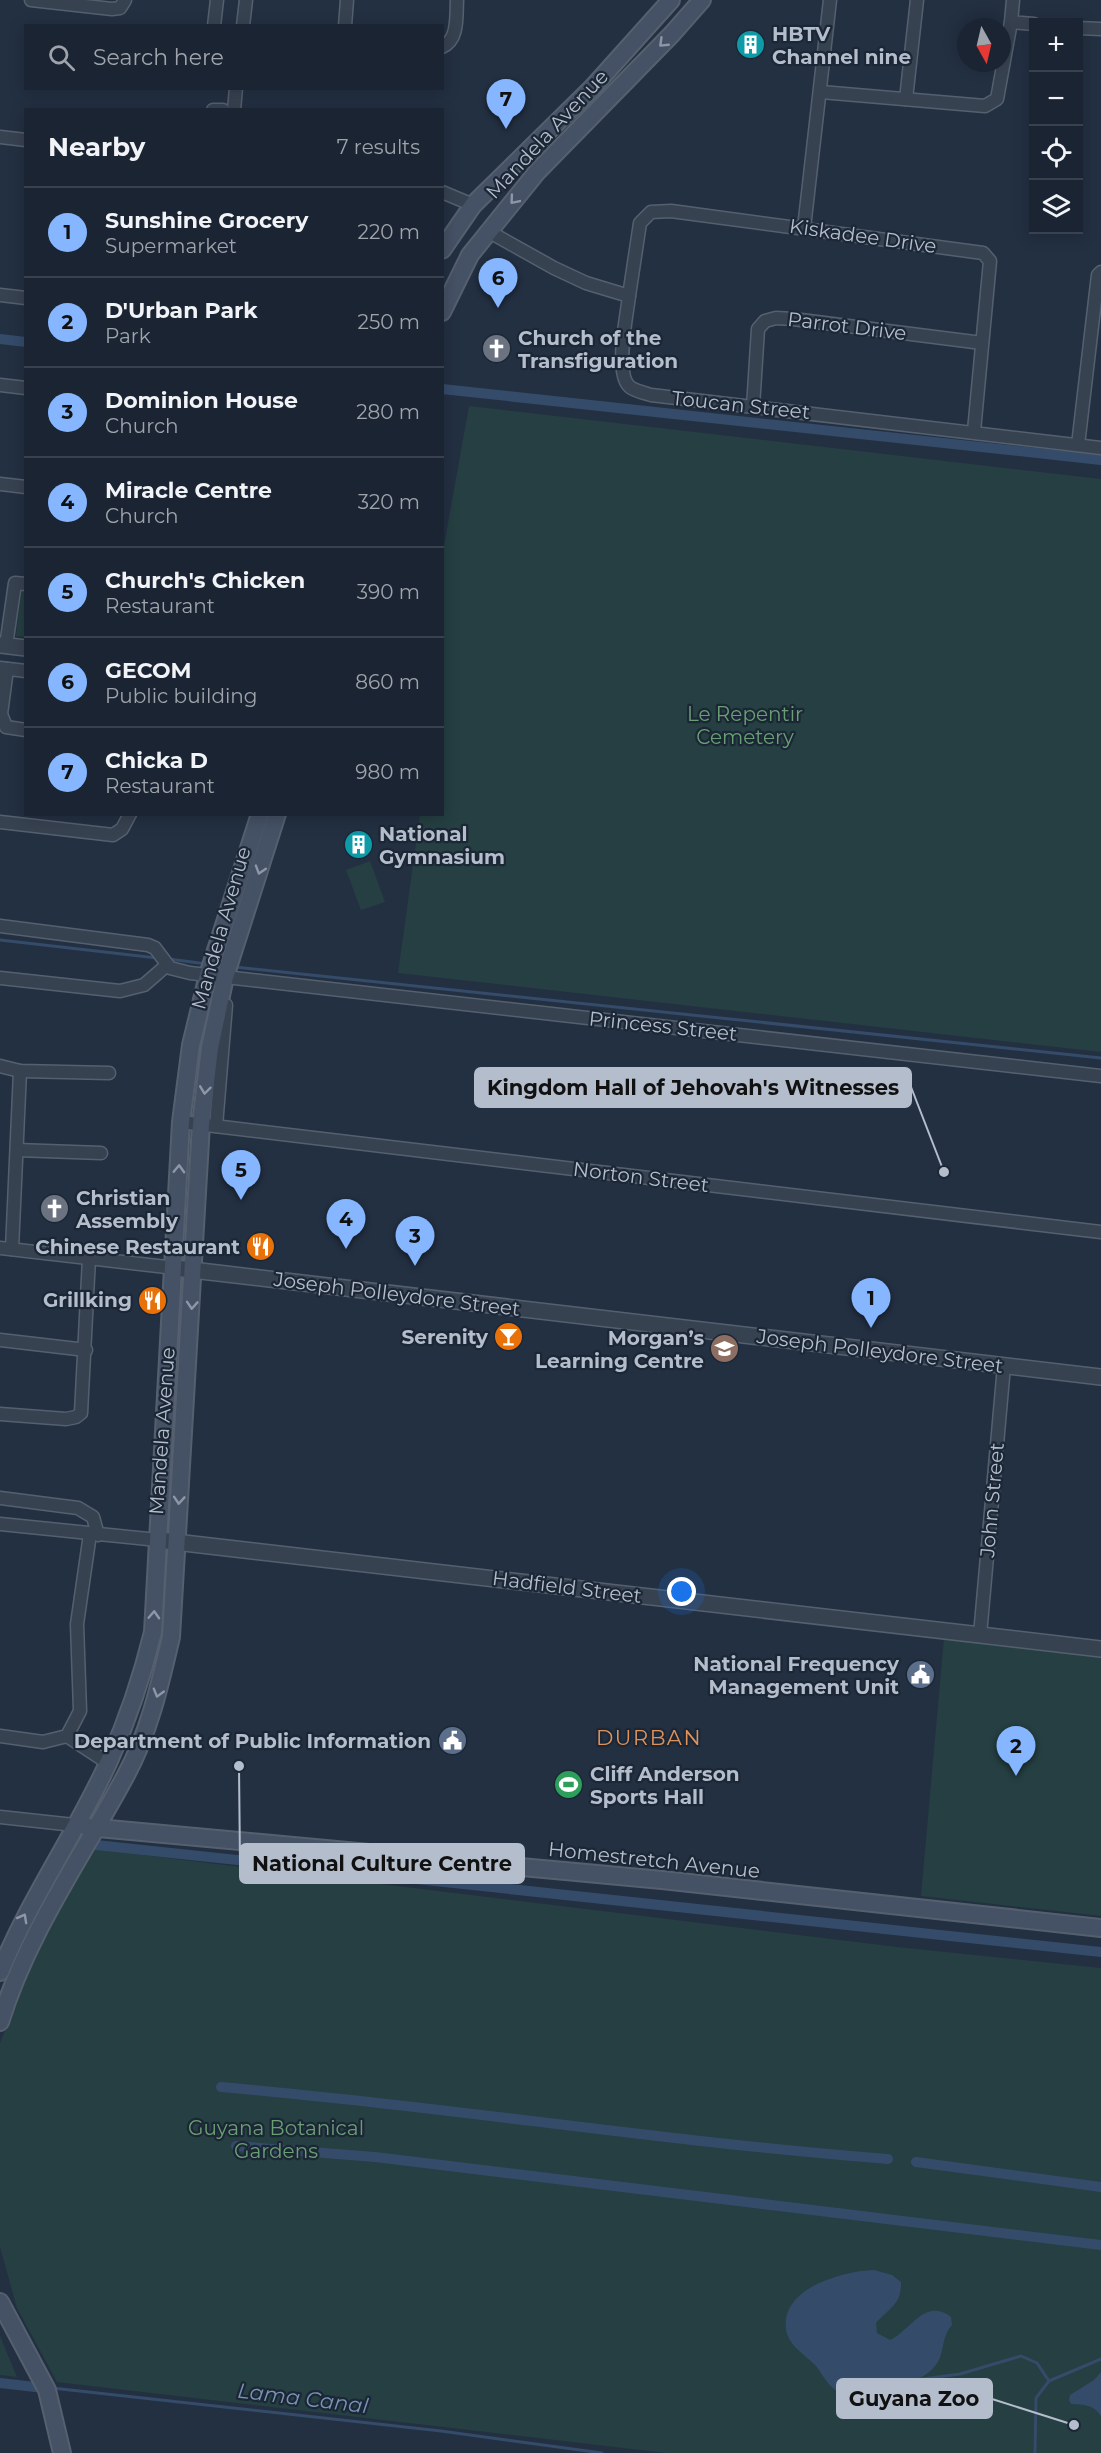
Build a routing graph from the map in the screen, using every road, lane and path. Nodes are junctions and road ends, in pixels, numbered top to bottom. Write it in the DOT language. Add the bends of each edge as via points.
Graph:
graph roads {
  1 [pos="31,0"];
  2 [pos="125,0"];
  3 [pos="217,0"];
  4 [pos="246,0"];
  5 [pos="347,0"];
  6 [pos="457,0"];
  7 [pos="671,0"];
  8 [pos="702,0"];
  9 [pos="830,0"];
  10 [pos="917,0"];
  11 [pos="1013,0"];
  12 [pos="1011,22"];
  13 [pos="214,24"];
  14 [pos="243,24"];
  15 [pos="345,24"];
  16 [pos="1029,24"];
  17 [pos="1083,28"];
  18 [pos="1101,29"];
  19 [pos="444,46"];
  20 [pos="1002,72"];
  21 [pos="236,90"];
  22 [pos="821,92"];
  23 [pos="906,99"];
  24 [pos="234,108"];
  25 [pos="0,137"];
  26 [pos="24,140"];
  27 [pos="444,193"];
  28 [pos="473,205"];
  29 [pos="490,228"];
  30 [pos="804,228"];
  31 [pos="444,247"];
  32 [pos="1101,272"];
  33 [pos="0,295"];
  34 [pos="629,296"];
  35 [pos="24,298"];
  36 [pos="444,308"];
  37 [pos="982,343"];
  38 [pos="1095,357"];
  39 [pos="0,385"];
  40 [pos="24,388"];
  41 [pos="753,407"];
  42 [pos="974,431"];
  43 [pos="1078,445"];
  44 [pos="1101,448"];
  45 [pos="0,484"];
  46 [pos="24,487"];
  47 [pos="24,584"];
  48 [pos="3,645"];
  49 [pos="24,648"];
  50 [pos="4,669"];
  51 [pos="24,671"];
  52 [pos="24,730"];
  53 [pos="130,816"];
  54 [pos="259,816"];
  55 [pos="276,816"];
  56 [pos="0,822"];
  57 [pos="0,926"];
  58 [pos="166,964"];
  59 [pos="220,970"];
  60 [pos="0,978"];
  61 [pos="0,1066"];
  62 [pos="20,1071"];
  63 [pos="109,1073"];
  64 [pos="1101,1076"];
  65 [pos="181,1122"];
  66 [pos="208,1125"];
  67 [pos="17,1150"];
  68 [pos="101,1153"];
  69 [pos="1101,1232"];
  70 [pos="6,1248"];
  71 [pos="89,1258"];
  72 [pos="175,1268"];
  73 [pos="194,1270"];
  74 [pos="0,1340"];
  75 [pos="86,1350"];
  76 [pos="1004,1366"];
  77 [pos="1101,1377"];
  78 [pos="0,1414"];
  79 [pos="0,1498"];
  80 [pos="0,1524"];
  81 [pos="94,1534"];
  82 [pos="158,1540"];
  83 [pos="176,1542"];
  84 [pos="980,1635"];
  85 [pos="1101,1649"];
  86 [pos="0,1736"];
  87 [pos="67,1736"];
  88 [pos="108,1763"];
  89 [pos="0,1817"];
  90 [pos="74,1825"];
  91 [pos="95,1828"];
  92 [pos="1101,1928"];
  93 [pos="0,1972"];
  94 [pos="0,2022"];
  95 [pos="0,2302"];
  96 [pos="62,2453"];
  1 -- 2 [label="street" via="111,9 120,8"];
  3 -- 13 [label="street"];
  4 -- 14 [label="street"];
  5 -- 15 [label="street"];
  6 -- 19 [label="street" via="454,36"];
  7 -- 28 [label="main road, Mandela Avenue" via="598,82"];
  8 -- 29 [label="main road, Mandela Avenue, one-way" via="537,172"];
  9 -- 22 [label="street"];
  10 -- 23 [label="street"];
  11 -- 12 [label="street"];
  12 -- 16 [label="street"];
  17 -- 18 [label="street"];
  20 -- 23 [label="street" via="993,104"];
  21 -- 24 [label="street"];
  22 -- 23 [label="street"];
  22 -- 30 [label="street"];
  25 -- 26 [label="street"];
  27 -- 28 [label="street"];
  28 -- 31 [label="main road, Mandela Avenue"];
  29 -- 34 [label="street" via="495,236 554,268"];
  29 -- 36 [label="main road, Mandela Avenue" via="470,255"];
  30 -- 34 [label="street, Kiskadee Drive" via="651,212 640,223"];
  30 -- 37 [label="street, Kiskadee Drive" via="988,256"];
  32 -- 38 [label="street"];
  33 -- 35 [label="street"];
  34 -- 41 [label="street, Toucan Street" via="622,365 623,378 630,388 651,395"];
  37 -- 41 [label="street, Parrot Drive" via="823,321 765,321 758,329"];
  37 -- 42 [label="street, Kiskadee Drive"];
  38 -- 43 [label="street"];
  39 -- 40 [label="street"];
  41 -- 42 [label="street, Toucan Street"];
  42 -- 43 [label="street, Toucan Street"];
  43 -- 44 [label="street, Toucan Street"];
  45 -- 46 [label="street"];
  47 -- 48 [label="street" via="15,583"];
  48 -- 49 [label="street"];
  50 -- 51 [label="street"];
  50 -- 52 [label="street" via="1,718 6,727"];
  53 -- 56 [label="street" via="125,826 113,835"];
  54 -- 59 [label="main road, Mandela Avenue"];
  55 -- 59 [label="main road, Mandela Avenue, one-way"];
  57 -- 58 [label="street" via="154,948"];
  58 -- 59 [label="street, Princess Street" via="176,970"];
  58 -- 60 [label="street" via="144,985 120,991"];
  59 -- 64 [label="street, Princess Street"];
  59 -- 65 [label="main road, Mandela Avenue" via="191,1045"];
  59 -- 66 [label="main road, Mandela Avenue" via="210,1048"];
  61 -- 62 [label="street"];
  62 -- 63 [label="street"];
  62 -- 67 [label="street"];
  65 -- 66 [label="street, Norton Street"];
  72 -- 65 [label="main road, Mandela Avenue, one-way"];
  66 -- 69 [label="street, Norton Street"];
  66 -- 73 [label="main road, Mandela Avenue"];
  67 -- 68 [label="street"];
  67 -- 70 [label="street"];
  70 -- 71 [label="street"];
  71 -- 72 [label="street"];
  71 -- 75 [label="street"];
  72 -- 73 [label="street, Joseph Polleydore Street"];
  72 -- 82 [label="main road, Mandela Avenue"];
  73 -- 76 [label="street, Joseph Polleydore Street"];
  73 -- 83 [label="main road, Mandela Avenue, one-way"];
  74 -- 75 [label="street"];
  75 -- 78 [label="street" via="82,1410 78,1416 66,1419"];
  76 -- 77 [label="street, Joseph Polleydore Street"];
  76 -- 84 [label="street, John Street"];
  79 -- 81 [label="street" via="78,1508 93,1517"];
  80 -- 81 [label="street"];
  81 -- 82 [label="street"];
  81 -- 87 [label="street" via="77,1624 80,1711"];
  82 -- 83 [label="street, Hadfield Street"];
  88 -- 82 [label="main road, Mandela Avenue, one-way" via="139,1689 153,1632"];
  83 -- 84 [label="street, Hadfield Street"];
  83 -- 91 [label="main road, Mandela Avenue, one-way" via="171,1637 158,1696 127,1774"];
  84 -- 85 [label="street, Hadfield Street"];
  86 -- 87 [label="street" via="43,1742"];
  87 -- 88 [label="street"];
  88 -- 90 [label="main road, Mandela Avenue"];
  89 -- 90 [label="street"];
  90 -- 91 [label="main road, Homestretch Avenue"];
  93 -- 90 [label="main road, Mandela Avenue, one-way" via="18,1927"];
  91 -- 92 [label="main road, Homestretch Avenue" via="662,1880"];
  91 -- 94 [label="main road, Mandela Avenue" via="38,1928"];
  95 -- 96 [label="main road" via="37,2369 52,2408"];
}
